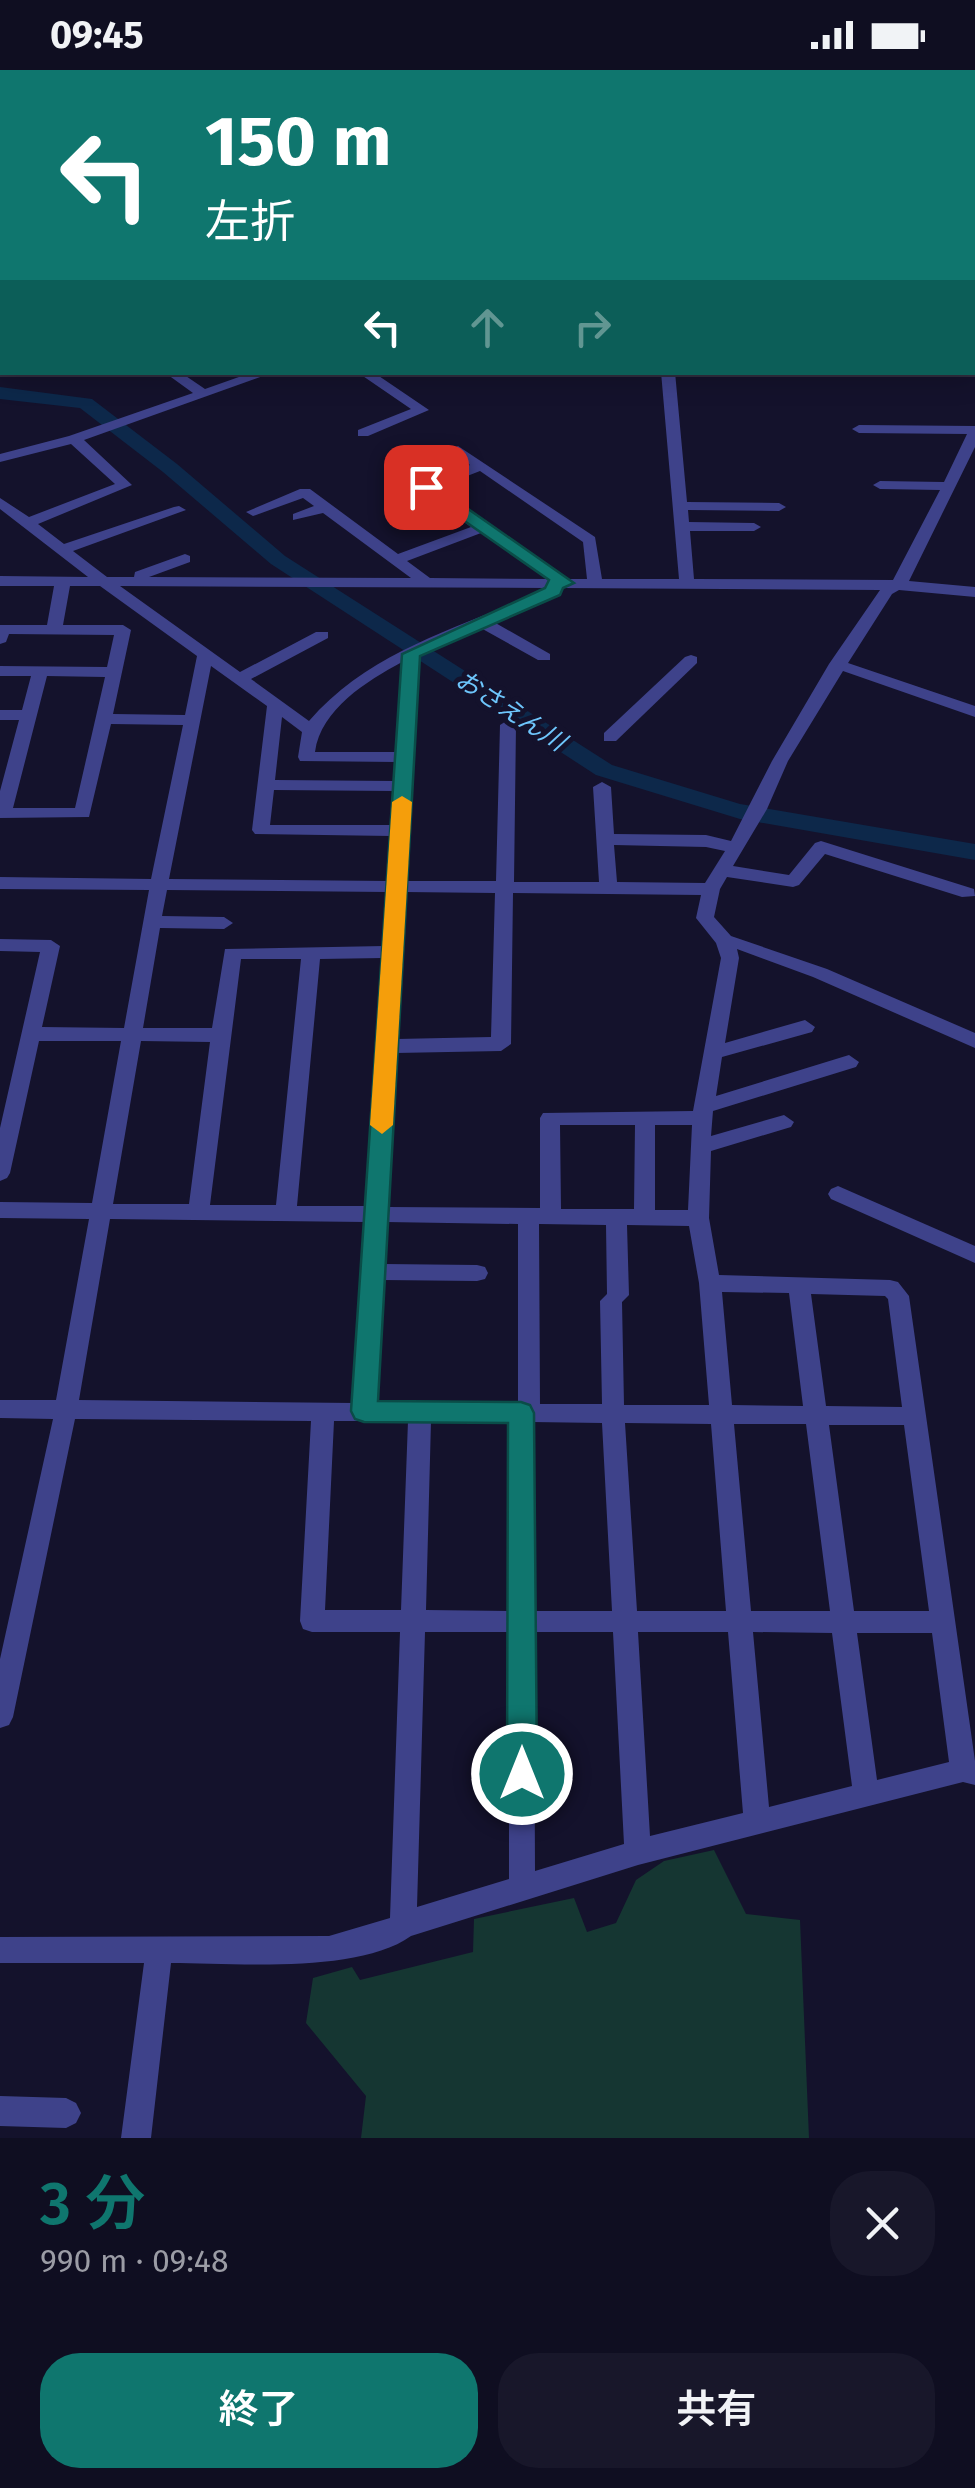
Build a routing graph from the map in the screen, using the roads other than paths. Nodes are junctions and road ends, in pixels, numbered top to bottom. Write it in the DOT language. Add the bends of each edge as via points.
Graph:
graph roads {
  1 [pos="920,70"];
  2 [pos="975,70"];
  3 [pos="174,375"];
  4 [pos="259,375"];
  5 [pos="368,375"];
  6 [pos="668,375"];
  7 [pos="203,394"];
  8 [pos="859,429"];
  9 [pos="975,431"];
  10 [pos="363,432"];
  11 [pos="74,439"];
  12 [pos="458,450"];
  13 [pos="0,458"];
  14 [pos="478,467"];
  15 [pos="880,485"];
  16 [pos="949,486"];
  17 [pos="0,502"];
  18 [pos="325,506"];
  19 [pos="681,506"];
  20 [pos="779,508"];
  21 [pos="179,510"];
  22 [pos="253,512"];
  23 [pos="298,518"];
  24 [pos="27,523"];
  25 [pos="684,526"];
  26 [pos="484,527"];
  27 [pos="754,527"];
  28 [pos="62,550"];
  29 [pos="185,558"];
  30 [pos="396,560"];
  31 [pos="0,580"];
  32 [pos="134,580"];
  33 [pos="64,581"];
  34 [pos="103,581"];
  35 [pos="427,583"];
  36 [pos="560,583"];
  37 [pos="595,583"];
  38 [pos="687,583"];
  39 [pos="899,584"];
  40 [pos="975,592"];
  41 [pos="482,622"];
  42 [pos="54,630"];
  43 [pos="322,634"];
  44 [pos="0,639"];
  45 [pos="418,650"];
  46 [pos="205,654"];
  47 [pos="544,658"];
  48 [pos="691,660"];
  49 [pos="837,664"];
  50 [pos="0,671"];
  51 [pos="40,671"];
  52 [pos="114,672"];
  53 [pos="241,678"];
  54 [pos="276,702"];
  55 [pos="975,712"];
  56 [pos="0,715"];
  57 [pos="29,716"];
  58 [pos="104,720"];
  59 [pos="193,720"];
  60 [pos="508,725"];
  61 [pos="310,730"];
  62 [pos="610,737"];
  63 [pos="404,757"];
  64 [pos="8,762"];
  65 [pos="266,785"];
  66 [pos="403,786"];
  67 [pos="602,787"];
  68 [pos="2,812"];
  69 [pos="400,831"];
  70 [pos="606,839"];
  71 [pos="734,847"];
  72 [pos="722,870"];
  73 [pos="0,883"];
  74 [pos="159,884"];
  75 [pos="396,886"];
  76 [pos="504,888"];
  77 [pos="608,889"];
  78 [pos="710,890"];
  79 [pos="968,894"];
  80 [pos="153,922"];
  81 [pos="224,923"];
  82 [pos="724,941"];
  83 [pos="0,945"];
  84 [pos="311,952"];
  85 [pos="392,952"];
  86 [pos="806,1027"];
  87 [pos="31,1034"];
  88 [pos="134,1034"];
  89 [pos="222,1035"];
  90 [pos="975,1041"];
  91 [pos="387,1046"];
  92 [pos="713,1052"];
  93 [pos="849,1062"];
  94 [pos="703,1112"];
  95 [pos="645,1118"];
  96 [pos="784,1122"];
  97 [pos="4,1136"];
  98 [pos="702,1146"];
  99 [pos="0,1174"];
  100 [pos="838,1194"];
  101 [pos="0,1210"];
  102 [pos="102,1210"];
  103 [pos="198,1211"];
  104 [pos="286,1212"];
  105 [pos="376,1212"];
  106 [pos="528,1215"];
  107 [pos="552,1216"];
  108 [pos="616,1217"];
  109 [pos="644,1217"];
  110 [pos="698,1218"];
  111 [pos="975,1256"];
  112 [pos="373,1272"];
  113 [pos="476,1274"];
  114 [pos="710,1283"];
  115 [pos="799,1287"];
  116 [pos="0,1408"];
  117 [pos="66,1409"];
  118 [pos="322,1411"];
  119 [pos="364,1411"];
  120 [pos="420,1412"];
  121 [pos="525,1413"];
  122 [pos="613,1413"];
  123 [pos="721,1414"];
  124 [pos="816,1415"];
  125 [pos="912,1416"];
  126 [pos="413,1622"];
  127 [pos="522,1622"];
  128 [pos="625,1622"];
  129 [pos="739,1622"];
  130 [pos="842,1622"];
  131 [pos="942,1622"];
  132 [pos="4,1674"];
  133 [pos="0,1718"];
  134 [pos="969,1772"];
  135 [pos="866,1794"];
  136 [pos="756,1822"];
  137 [pos="638,1852"];
  138 [pos="522,1889"];
  139 [pos="403,1924"];
  140 [pos="0,1950"];
  141 [pos="159,1951"];
  142 [pos="0,2111"];
  143 [pos="66,2113"];
  144 [pos="136,2138"];
  1 -- 2 [label="street"];
  3 -- 7 [label="street"];
  4 -- 7 [label="street"];
  5 -- 10 [label="street" via="422,410"];
  6 -- 19 [label="street"];
  7 -- 11 [label="street"];
  8 -- 9 [label="street"];
  9 -- 16 [label="street"];
  11 -- 13 [label="street"];
  11 -- 24 [label="street" via="125,486"];
  12 -- 14 [label="street"];
  14 -- 26 [label="street" via="426,490"];
  14 -- 37 [label="street" via="590,540"];
  15 -- 16 [label="street"];
  16 -- 39 [label="street"];
  17 -- 24 [label="street"];
  18 -- 22 [label="street" via="305,492"];
  18 -- 23 [label="street"];
  18 -- 30 [label="street"];
  19 -- 20 [label="street"];
  19 -- 25 [label="street"];
  21 -- 28 [label="street"];
  24 -- 28 [label="street"];
  25 -- 27 [label="street"];
  25 -- 38 [label="street"];
  26 -- 30 [label="street"];
  26 -- 36 [label="street"];
  28 -- 34 [label="street"];
  29 -- 32 [label="street"];
  30 -- 35 [label="street"];
  31 -- 33 [label="street"];
  32 -- 34 [label="street"];
  32 -- 35 [label="street"];
  33 -- 34 [label="street"];
  33 -- 42 [label="street"];
  34 -- 46 [label="street"];
  35 -- 36 [label="street"];
  36 -- 37 [label="street"];
  36 -- 41 [label="street"];
  37 -- 38 [label="street"];
  38 -- 39 [label="street"];
  39 -- 40 [label="street"];
  39 -- 49 [label="street" via="887,591"];
  41 -- 45 [label="street"];
  41 -- 47 [label="street"];
  42 -- 44 [label="street" via="3,629"];
  42 -- 52 [label="street" via="123,630"];
  43 -- 53 [label="street"];
  45 -- 61 [label="street" via="360,679"];
  45 -- 63 [label="street"];
  46 -- 53 [label="street"];
  46 -- 59 [label="street"];
  48 -- 62 [label="street"];
  49 -- 55 [label="street"];
  49 -- 71 [label="street"];
  50 -- 51 [label="street"];
  51 -- 52 [label="street"];
  51 -- 57 [label="street"];
  52 -- 58 [label="street"];
  53 -- 54 [label="street"];
  54 -- 61 [label="street"];
  54 -- 65 [label="street"];
  56 -- 57 [label="street"];
  57 -- 64 [label="street"];
  58 -- 59 [label="street"];
  58 -- 68 [label="street" via="83,813"];
  59 -- 74 [label="street"];
  60 -- 76 [label="street"];
  61 -- 63 [label="street" via="306,757"];
  63 -- 66 [label="street"];
  64 -- 68 [label="street"];
  65 -- 66 [label="street"];
  65 -- 69 [label="street" via="260,830"];
  66 -- 69 [label="street"];
  67 -- 70 [label="street"];
  69 -- 75 [label="street"];
  70 -- 71 [label="street"];
  70 -- 77 [label="street"];
  71 -- 72 [label="street"];
  72 -- 78 [label="street"];
  72 -- 79 [label="street" via="792,881 821,847"];
  73 -- 74 [label="street"];
  74 -- 75 [label="street"];
  74 -- 80 [label="street"];
  75 -- 76 [label="street"];
  75 -- 85 [label="street"];
  76 -- 77 [label="street"];
  76 -- 91 [label="street" via="501,1044"];
  77 -- 78 [label="street"];
  78 -- 82 [label="street" via="705,918"];
  80 -- 81 [label="street"];
  80 -- 88 [label="street"];
  82 -- 90 [label="street" via="820,973"];
  82 -- 92 [label="street" via="730,958"];
  83 -- 87 [label="street" via="51,946"];
  84 -- 85 [label="street"];
  84 -- 89 [label="street" via="232,953"];
  84 -- 104 [label="street"];
  85 -- 91 [label="street"];
  86 -- 92 [label="street"];
  87 -- 88 [label="street"];
  87 -- 97 [label="street"];
  88 -- 89 [label="street"];
  88 -- 102 [label="street"];
  89 -- 103 [label="street"];
  91 -- 105 [label="street"];
  92 -- 94 [label="street"];
  93 -- 94 [label="street"];
  94 -- 95 [label="street"];
  94 -- 98 [label="street"];
  95 -- 107 [label="street" via="550,1118"];
  95 -- 109 [label="street"];
  96 -- 98 [label="street"];
  97 -- 99 [label="street"];
  98 -- 110 [label="street"];
  100 -- 111 [label="street"];
  101 -- 102 [label="street"];
  102 -- 103 [label="street"];
  102 -- 117 [label="street"];
  103 -- 104 [label="street"];
  104 -- 105 [label="street"];
  105 -- 106 [label="street"];
  105 -- 112 [label="street"];
  106 -- 107 [label="street"];
  106 -- 121 [label="street"];
  107 -- 108 [label="street"];
  108 -- 109 [label="street"];
  108 -- 122 [label="street"];
  109 -- 110 [label="street"];
  110 -- 114 [label="street"];
  112 -- 113 [label="street"];
  112 -- 119 [label="street"];
  114 -- 115 [label="street"];
  114 -- 123 [label="street"];
  115 -- 124 [label="street"];
  115 -- 125 [label="street" via="890,1288 898,1296"];
  116 -- 117 [label="street"];
  117 -- 118 [label="street"];
  117 -- 132 [label="street"];
  118 -- 119 [label="street"];
  118 -- 126 [label="street" via="312,1620"];
  119 -- 120 [label="street"];
  120 -- 121 [label="street"];
  120 -- 126 [label="street"];
  121 -- 122 [label="street"];
  121 -- 127 [label="street"];
  122 -- 123 [label="street"];
  122 -- 128 [label="street"];
  123 -- 124 [label="street"];
  123 -- 129 [label="street"];
  124 -- 125 [label="street"];
  124 -- 130 [label="street"];
  125 -- 131 [label="street"];
  126 -- 127 [label="street"];
  126 -- 139 [label="street"];
  127 -- 128 [label="street"];
  127 -- 138 [label="street"];
  128 -- 129 [label="street"];
  128 -- 137 [label="street"];
  129 -- 130 [label="street"];
  129 -- 136 [label="street"];
  130 -- 131 [label="street"];
  130 -- 135 [label="street"];
  131 -- 134 [label="street"];
  132 -- 133 [label="street"];
  134 -- 135 [label="street"];
  135 -- 136 [label="street"];
  136 -- 137 [label="street"];
  137 -- 138 [label="street"];
  138 -- 139 [label="street"];
  139 -- 141 [label="street" via="392,1933 329,1949"];
  140 -- 141 [label="street"];
  141 -- 144 [label="street"];
  142 -- 143 [label="street"];
}
